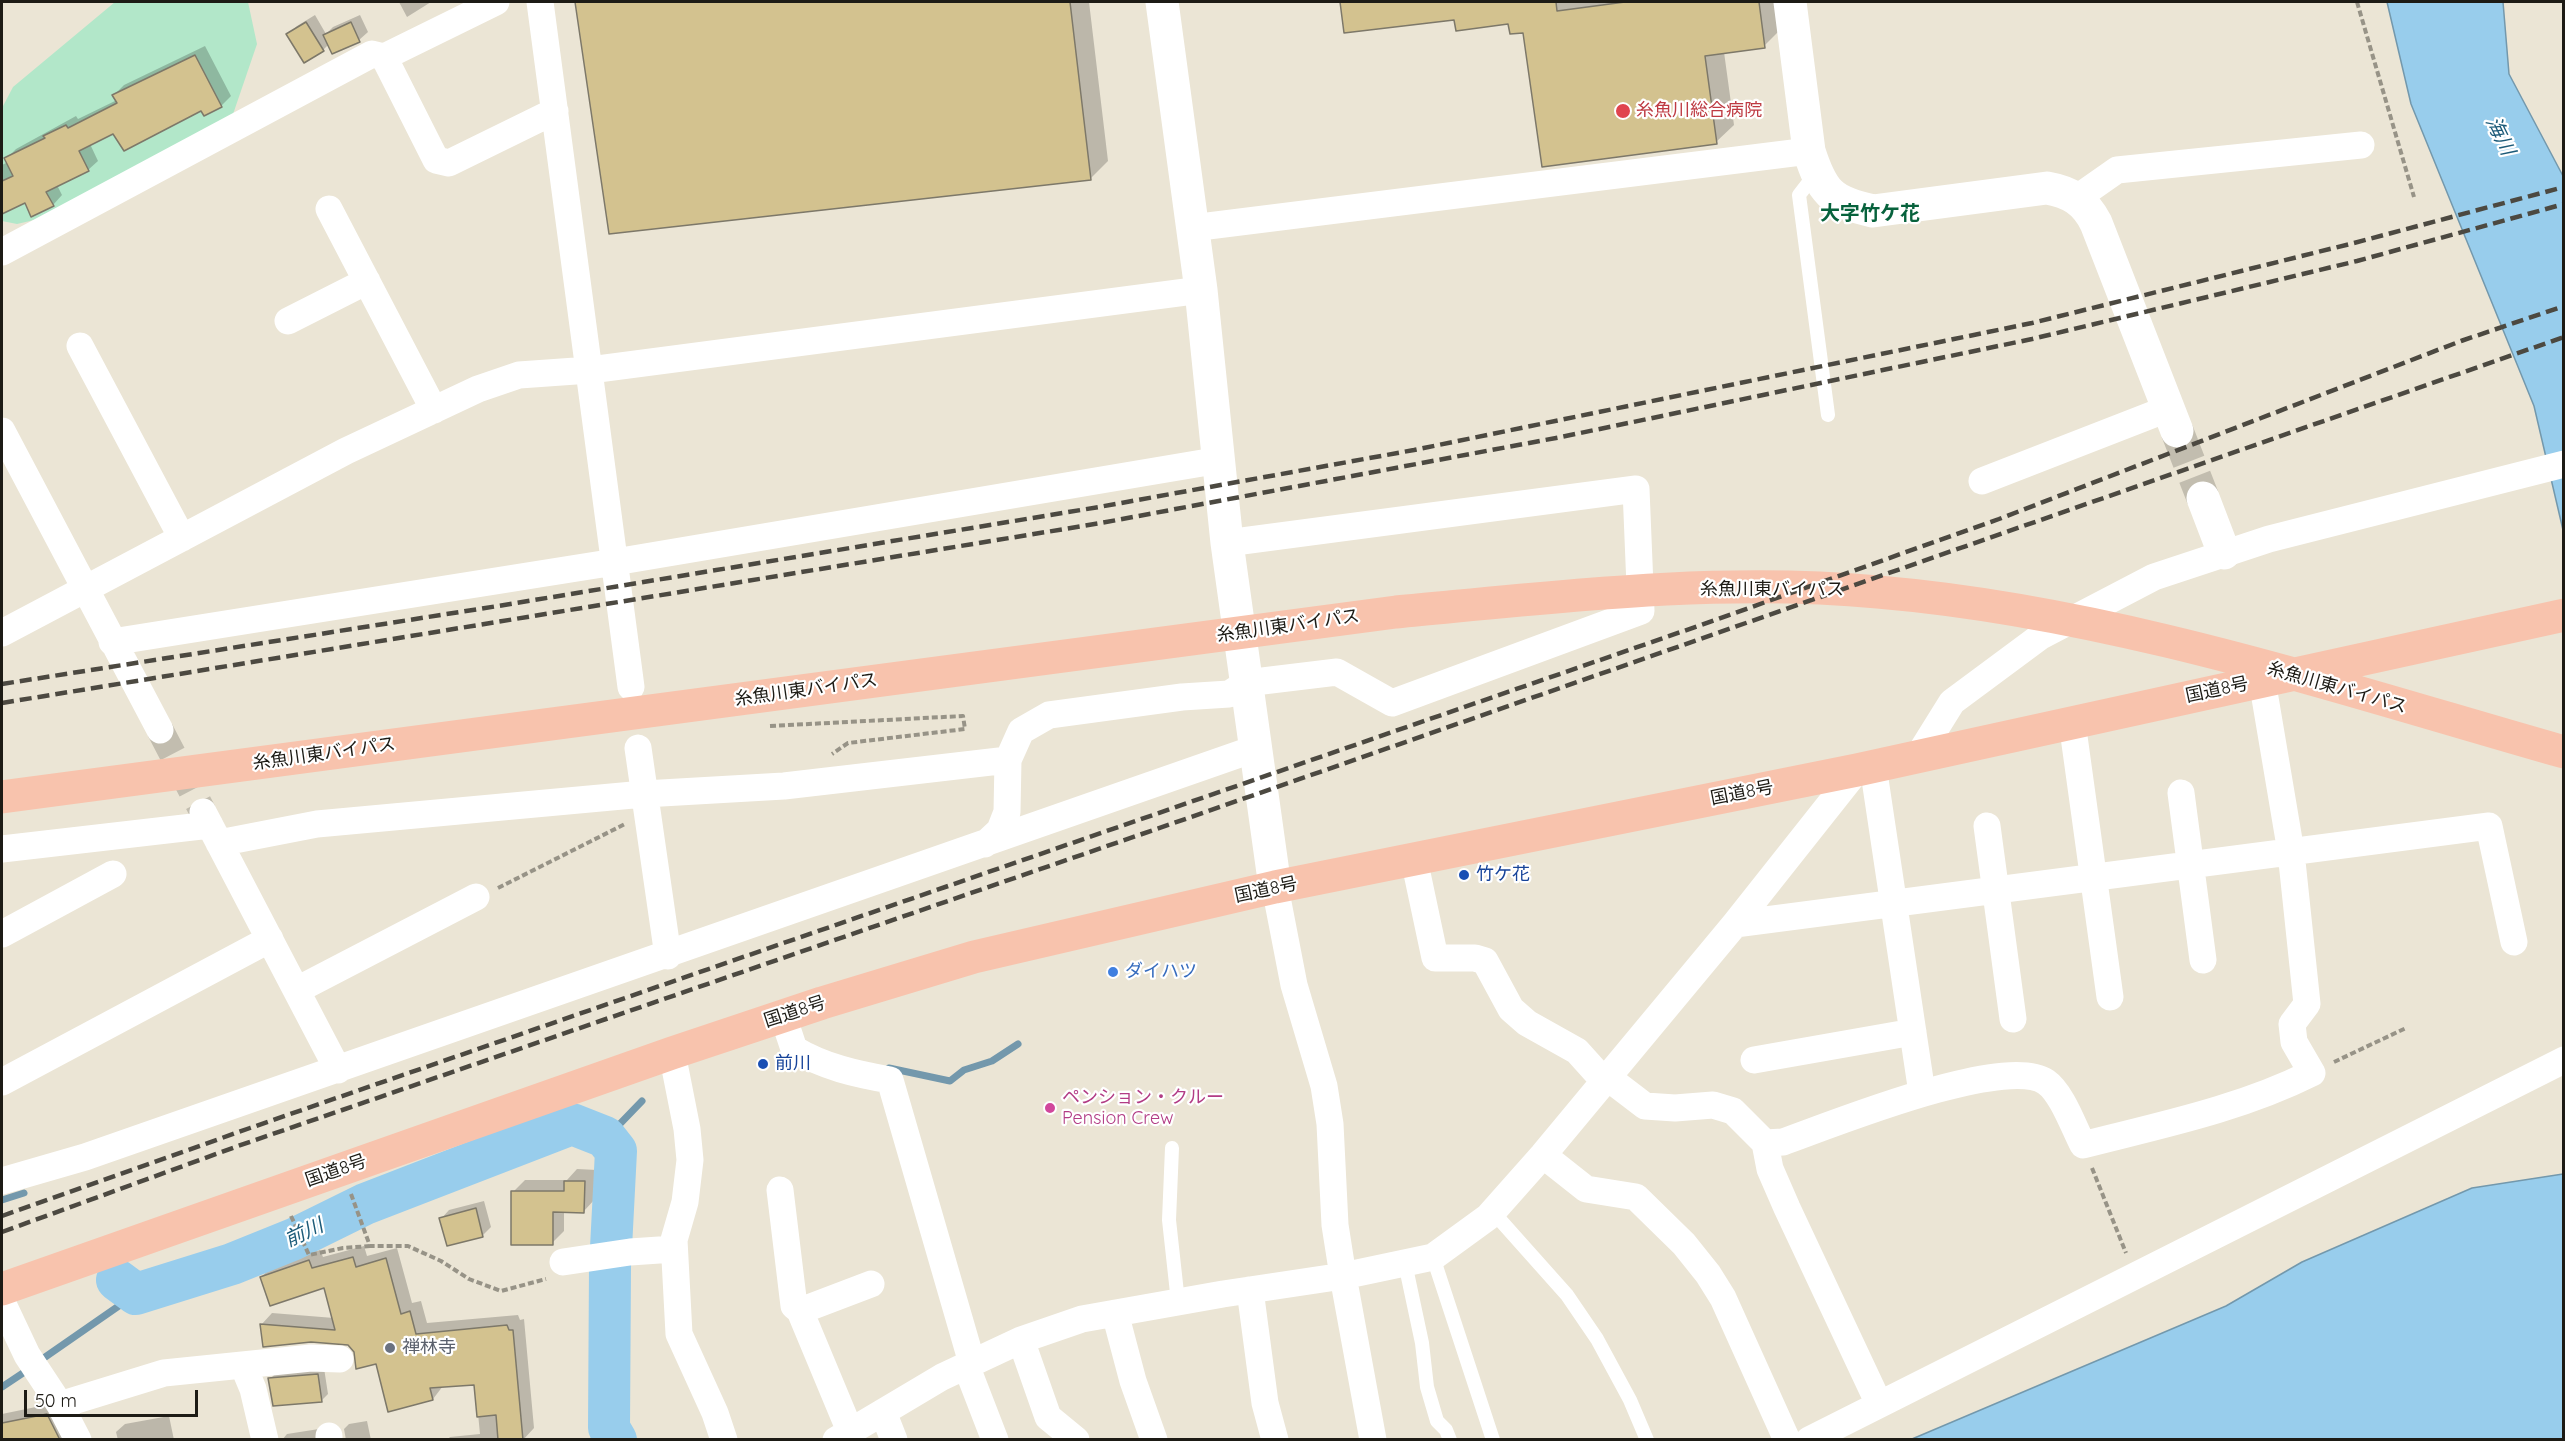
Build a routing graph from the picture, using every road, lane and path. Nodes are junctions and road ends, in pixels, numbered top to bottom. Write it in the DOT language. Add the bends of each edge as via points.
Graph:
graph roads {
  1 [pos="496,2"];
  2 [pos="540,2"];
  3 [pos="1162,2"];
  4 [pos="1790,2"];
  5 [pos="2357,2"];
  6 [pos="384,57"];
  7 [pos="555,111"];
  8 [pos="2361,145"];
  9 [pos="1813,162"];
  10 [pos="2414,197"];
  11 [pos="2077,198"];
  12 [pos="329,209"];
  13 [pos="1192,228"];
  14 [pos="2,252"];
  15 [pos="367,281"];
  16 [pos="1201,290"];
  17 [pos="288,321"];
  18 [pos="80,346"];
  19 [pos="590,370"];
  20 [pos="434,410"];
  21 [pos="1828,415"];
  22 [pos="2172,420"];
  23 [pos="2,431"];
  24 [pos="1220,460"];
  25 [pos="2564,464"];
  26 [pos="10,468"];
  27 [pos="1982,481"];
  28 [pos="2203,498"];
  29 [pos="182,538"];
  30 [pos="1227,543"];
  31 [pos="2224,554"];
  32 [pos="615,562"];
  33 [pos="84,590"];
  34 [pos="2554,617"];
  35 [pos="2,633"];
  36 [pos="112,642"];
  37 [pos="2262,680"];
  38 [pos="1246,683"];
  39 [pos="631,687"];
  40 [pos="2072,722"];
  41 [pos="761,726"];
  42 [pos="160,730"];
  43 [pos="638,748"];
  44 [pos="1254,749"];
  45 [pos="2564,752"];
  46 [pos="828,756"];
  47 [pos="1919,756"];
  48 [pos="1008,760"];
  49 [pos="1865,768"];
  50 [pos="2181,793"];
  51 [pos="2,797"];
  52 [pos="646,803"];
  53 [pos="210,826"];
  54 [pos="1987,826"];
  55 [pos="985,844"];
  56 [pos="2,849"];
  57 [pos="2291,852"];
  58 [pos="1414,859"];
  59 [pos="2191,866"];
  60 [pos="113,874"];
  61 [pos="2095,878"];
  62 [pos="1275,887"];
  63 [pos="1995,891"];
  64 [pos="476,897"];
  65 [pos="1895,904"];
  66 [pos="1734,924"];
  67 [pos="2,934"];
  68 [pos="270,939"];
  69 [pos="2514,942"];
  70 [pos="668,956"];
  71 [pos="2203,960"];
  72 [pos="297,990"];
  73 [pos="2110,997"];
  74 [pos="783,1016"];
  75 [pos="2013,1019"];
  76 [pos="2406,1028"];
  77 [pos="1913,1032"];
  78 [pos="672,1053"];
  79 [pos="1754,1059"];
  80 [pos="2564,1060"];
  81 [pos="338,1070"];
  82 [pos="2312,1073"];
  83 [pos="1606,1079"];
  84 [pos="2,1082"];
  85 [pos="1922,1093"];
  86 [pos="1765,1143"];
  87 [pos="2083,1145"];
  88 [pos="1172,1148"];
  89 [pos="1543,1155"];
  90 [pos="2,1180"];
  91 [pos="780,1190"];
  92 [pos="350,1191"];
  93 [pos="1493,1212"];
  94 [pos="290,1213"];
  95 [pos="370,1246"];
  96 [pos="674,1249"];
  97 [pos="1433,1257"];
  98 [pos="563,1262"];
  99 [pos="1405,1263"];
  100 [pos="2135,1275"];
  101 [pos="1342,1276"];
  102 [pos="871,1284"];
  103 [pos="2,1289"];
  104 [pos="1250,1290"];
  105 [pos="2,1302"];
  106 [pos="1178,1302"];
  107 [pos="801,1311"];
  108 [pos="1115,1313"];
  109 [pos="1021,1340"];
  110 [pos="340,1359"];
  111 [pos="969,1364"];
  112 [pos="243,1365"];
  113 [pos="1879,1404"];
  114 [pos="60,1405"];
  115 [pos="883,1412"];
  116 [pos="843,1435"];
  117 [pos="78,1440"];
  118 [pos="265,1440"];
  119 [pos="724,1440"];
  120 [pos="894,1440"];
  121 [pos="995,1440"];
  122 [pos="1076,1440"];
  123 [pos="1154,1440"];
  124 [pos="1275,1440"];
  125 [pos="1373,1440"];
  126 [pos="1450,1440"];
  127 [pos="1493,1440"];
  128 [pos="1647,1440"];
  129 [pos="1787,1440"];
  130 [pos="1809,1440"];
  1 -- 6 [label="street"];
  2 -- 7 [label="street"];
  3 -- 13 [label="street"];
  4 -- 9 [label="street"];
  5 -- 10 [label="path"];
  6 -- 7 [label="street" via="436,160 449,163"];
  6 -- 14 [label="street" via="372,54"];
  7 -- 19 [label="street"];
  8 -- 11 [label="street" via="2117,170"];
  9 -- 11 [label="street" via="1828,192 1846,205 1873,211 2047,188"];
  9 -- 13 [label="street"];
  9 -- 21 [label="lane" via="1799,195"];
  11 -- 22 [label="street" via="2096,223"];
  12 -- 15 [label="street"];
  13 -- 16 [label="street"];
  15 -- 17 [label="street"];
  15 -- 20 [label="street"];
  16 -- 19 [label="street"];
  16 -- 24 [label="street"];
  18 -- 29 [label="street"];
  19 -- 20 [label="street" via="519,375 477,389"];
  19 -- 32 [label="street"];
  20 -- 29 [label="street" via="346,451"];
  22 -- 27 [label="street"];
  23 -- 26 [label="street"];
  24 -- 30 [label="street"];
  24 -- 32 [label="street"];
  25 -- 31 [label="street"];
  26 -- 33 [label="street"];
  28 -- 31 [label="street"];
  29 -- 33 [label="street"];
  30 -- 38 [label="street"];
  30 -- 38 [label="street" via="1636,489 1641,611 1392,703 1337,672"];
  31 -- 47 [label="street" via="2154,577 2041,636 1952,702"];
  32 -- 36 [label="street"];
  32 -- 39 [label="street"];
  33 -- 35 [label="street"];
  33 -- 36 [label="street"];
  34 -- 37 [label="highway, 国道8号"];
  36 -- 42 [label="street"];
  37 -- 40 [label="highway, 国道8号"];
  37 -- 57 [label="street"];
  38 -- 44 [label="street"];
  38 -- 48 [label="street" via="1229,694 1048,715 1021,731"];
  40 -- 47 [label="highway, 国道8号"];
  40 -- 61 [label="street"];
  41 -- 46 [label="path" via="963,716 965,729 848,743"];
  43 -- 52 [label="street"];
  44 -- 55 [label="street"];
  44 -- 62 [label="street"];
  45 -- 51 [label="highway, 糸魚川東バイパス" via="2106,627 1866,591 1722,588 1568,596 1396,612"];
  47 -- 49 [label="highway, 国道8号"];
  48 -- 52 [label="street"];
  48 -- 55 [label="street" via="1007,813 1000,830"];
  49 -- 58 [label="highway, 国道8号"];
  49 -- 65 [label="street"];
  49 -- 66 [label="street"];
  50 -- 59 [label="street"];
  52 -- 53 [label="street" via="316,824"];
  52 -- 64 [label="path"];
  52 -- 70 [label="street"];
  53 -- 56 [label="street"];
  53 -- 68 [label="street"];
  54 -- 63 [label="street"];
  55 -- 70 [label="street"];
  57 -- 59 [label="street"];
  57 -- 69 [label="street" via="2489,826"];
  57 -- 82 [label="street" via="2307,1004 2292,1024 2294,1042"];
  58 -- 62 [label="highway, 国道8号"];
  58 -- 83 [label="street" via="1435,958 1485,961 1511,1010 1577,1051"];
  59 -- 61 [label="street"];
  59 -- 71 [label="street"];
  60 -- 67 [label="street"];
  61 -- 63 [label="street"];
  61 -- 73 [label="street"];
  62 -- 74 [label="highway, 国道8号" via="974,957"];
  62 -- 101 [label="street" via="1294,986 1324,1086"];
  63 -- 65 [label="street"];
  63 -- 75 [label="street"];
  64 -- 72 [label="street"];
  65 -- 66 [label="street"];
  65 -- 77 [label="street"];
  66 -- 83 [label="street"];
  68 -- 72 [label="street"];
  68 -- 84 [label="street"];
  70 -- 81 [label="street"];
  72 -- 81 [label="street"];
  74 -- 78 [label="highway, 国道8号"];
  74 -- 111 [label="street" via="794,1049 846,1072 890,1080"];
  76 -- 82 [label="path"];
  77 -- 79 [label="street"];
  77 -- 85 [label="street"];
  78 -- 96 [label="street" via="690,1160"];
  78 -- 103 [label="highway, 国道8号"];
  80 -- 100 [label="street"];
  81 -- 90 [label="street" via="85,1157"];
  82 -- 87 [label="street" via="2223,1109"];
  83 -- 86 [label="street" via="1645,1106 1713,1105 1733,1111"];
  83 -- 89 [label="street"];
  85 -- 86 [label="street" via="1783,1142"];
  85 -- 87 [label="street" via="1996,1076 2024,1076 2046,1082"];
  86 -- 113 [label="street" via="1770,1169 1787,1208"];
  87 -- 100 [label="path"];
  88 -- 106 [label="lane" via="1168,1220"];
  89 -- 93 [label="street"];
  89 -- 129 [label="street" via="1586,1189 1636,1197 1684,1244 1723,1298"];
  91 -- 107 [label="street" via="794,1306"];
  92 -- 95 [label="path"];
  93 -- 97 [label="street"];
  93 -- 128 [label="lane" via="1567,1295 1597,1339"];
  94 -- 95 [label="path" via="309,1255"];
  95 -- 98 [label="path" via="408,1246 501,1292 550,1278"];
  96 -- 98 [label="street"];
  96 -- 119 [label="street" via="679,1334"];
  97 -- 99 [label="street"];
  97 -- 127 [label="lane"];
  99 -- 101 [label="street"];
  99 -- 126 [label="lane" via="1427,1387 1437,1421"];
  100 -- 113 [label="street"];
  101 -- 104 [label="street"];
  101 -- 125 [label="street"];
  102 -- 107 [label="street"];
  104 -- 106 [label="street"];
  104 -- 124 [label="street"];
  105 -- 114 [label="street" via="27,1355"];
  106 -- 108 [label="street"];
  107 -- 116 [label="street"];
  108 -- 109 [label="street" via="1082,1319"];
  108 -- 123 [label="street"];
  109 -- 111 [label="street"];
  109 -- 122 [label="street" via="1048,1417"];
  110 -- 112 [label="street"];
  111 -- 115 [label="street"];
  111 -- 121 [label="street"];
  112 -- 114 [label="street" via="164,1373"];
  112 -- 118 [label="street"];
  113 -- 130 [label="street"];
  114 -- 117 [label="street"];
  115 -- 116 [label="street"];
  115 -- 120 [label="street"];
}
